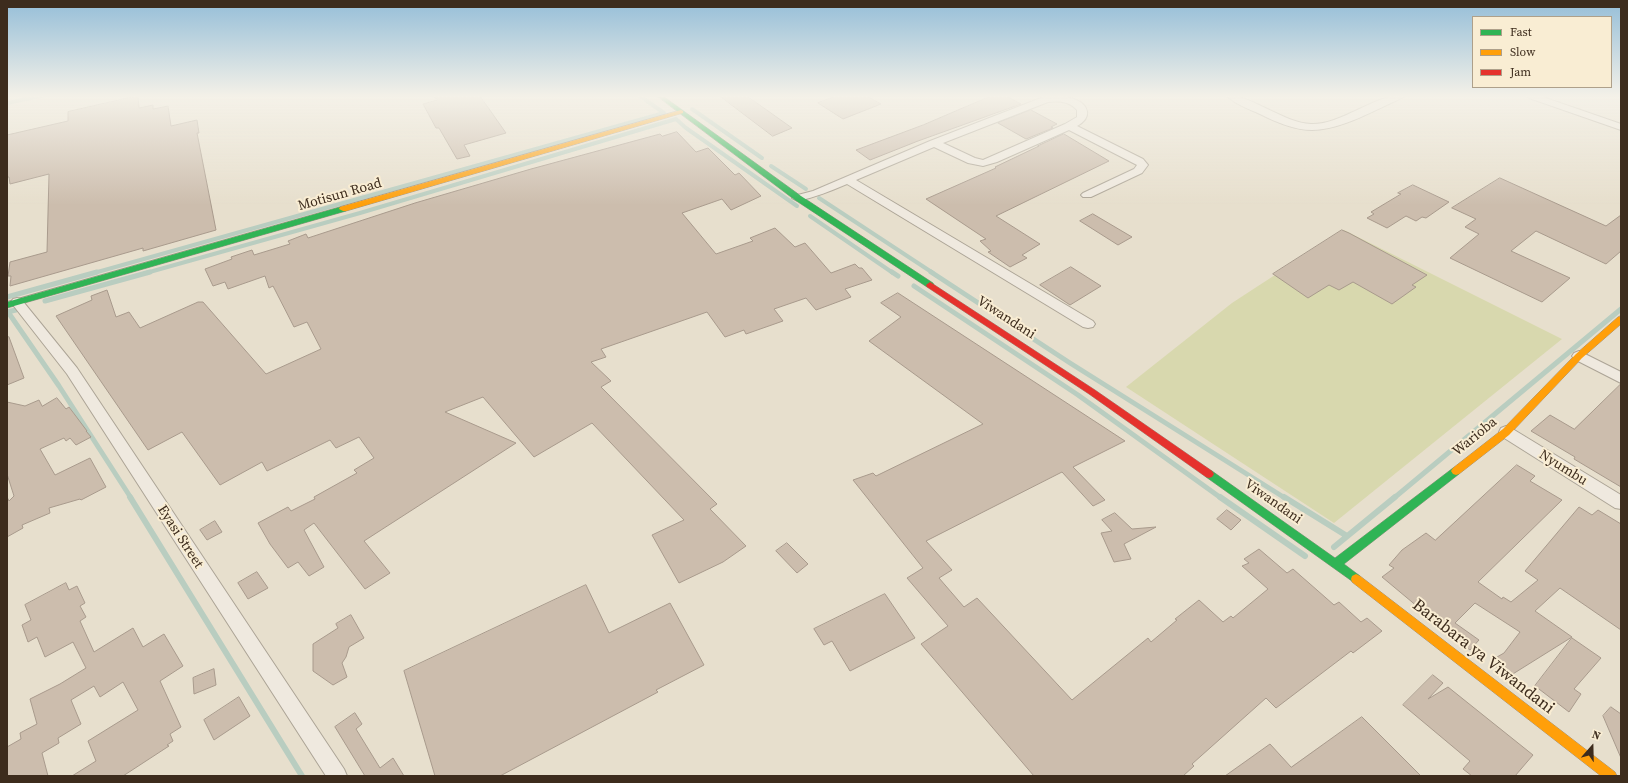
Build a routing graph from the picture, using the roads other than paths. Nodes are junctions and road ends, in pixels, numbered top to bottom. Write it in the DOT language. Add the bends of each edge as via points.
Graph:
graph roads {
  1 [pos="609,133"];
  2 [pos="709,133"];
  3 [pos="961,133"];
  4 [pos="1054,133"];
  5 [pos="1082,133"];
  6 [pos="934,143"];
  7 [pos="847,179"];
  8 [pos="1087,195"];
  9 [pos="798,198"];
  10 [pos="12,303"];
  11 [pos="1621,319"];
  12 [pos="1088,324"];
  13 [pos="1579,356"];
  14 [pos="1621,378"];
  15 [pos="1506,432"];
  16 [pos="1621,503"];
  17 [pos="1336,564"];
  18 [pos="337,776"];
  19 [pos="1612,776"];
  1 -- 10 [label="street, Motisun Road"];
  2 -- 9 [label="street, Viwandani"];
  3 -- 6 [label="street"];
  4 -- 6 [label="street" via="983,162 972,161"];
  5 -- 8 [label="street" via="1143,165 1138,170"];
  6 -- 7 [label="street"];
  7 -- 9 [label="street" via="817,193"];
  7 -- 12 [label="street"];
  9 -- 17 [label="street, Viwandani" via="1092,392"];
  10 -- 18 [label="street, Eyasi Street" via="72,371"];
  11 -- 13 [label="street, Warioba"];
  13 -- 14 [label="street"];
  13 -- 15 [label="street, Warioba"];
  15 -- 16 [label="street, Nyumbu"];
  15 -- 17 [label="street, Warioba"];
  17 -- 19 [label="street, Barabara ya Viwandani"];
}
